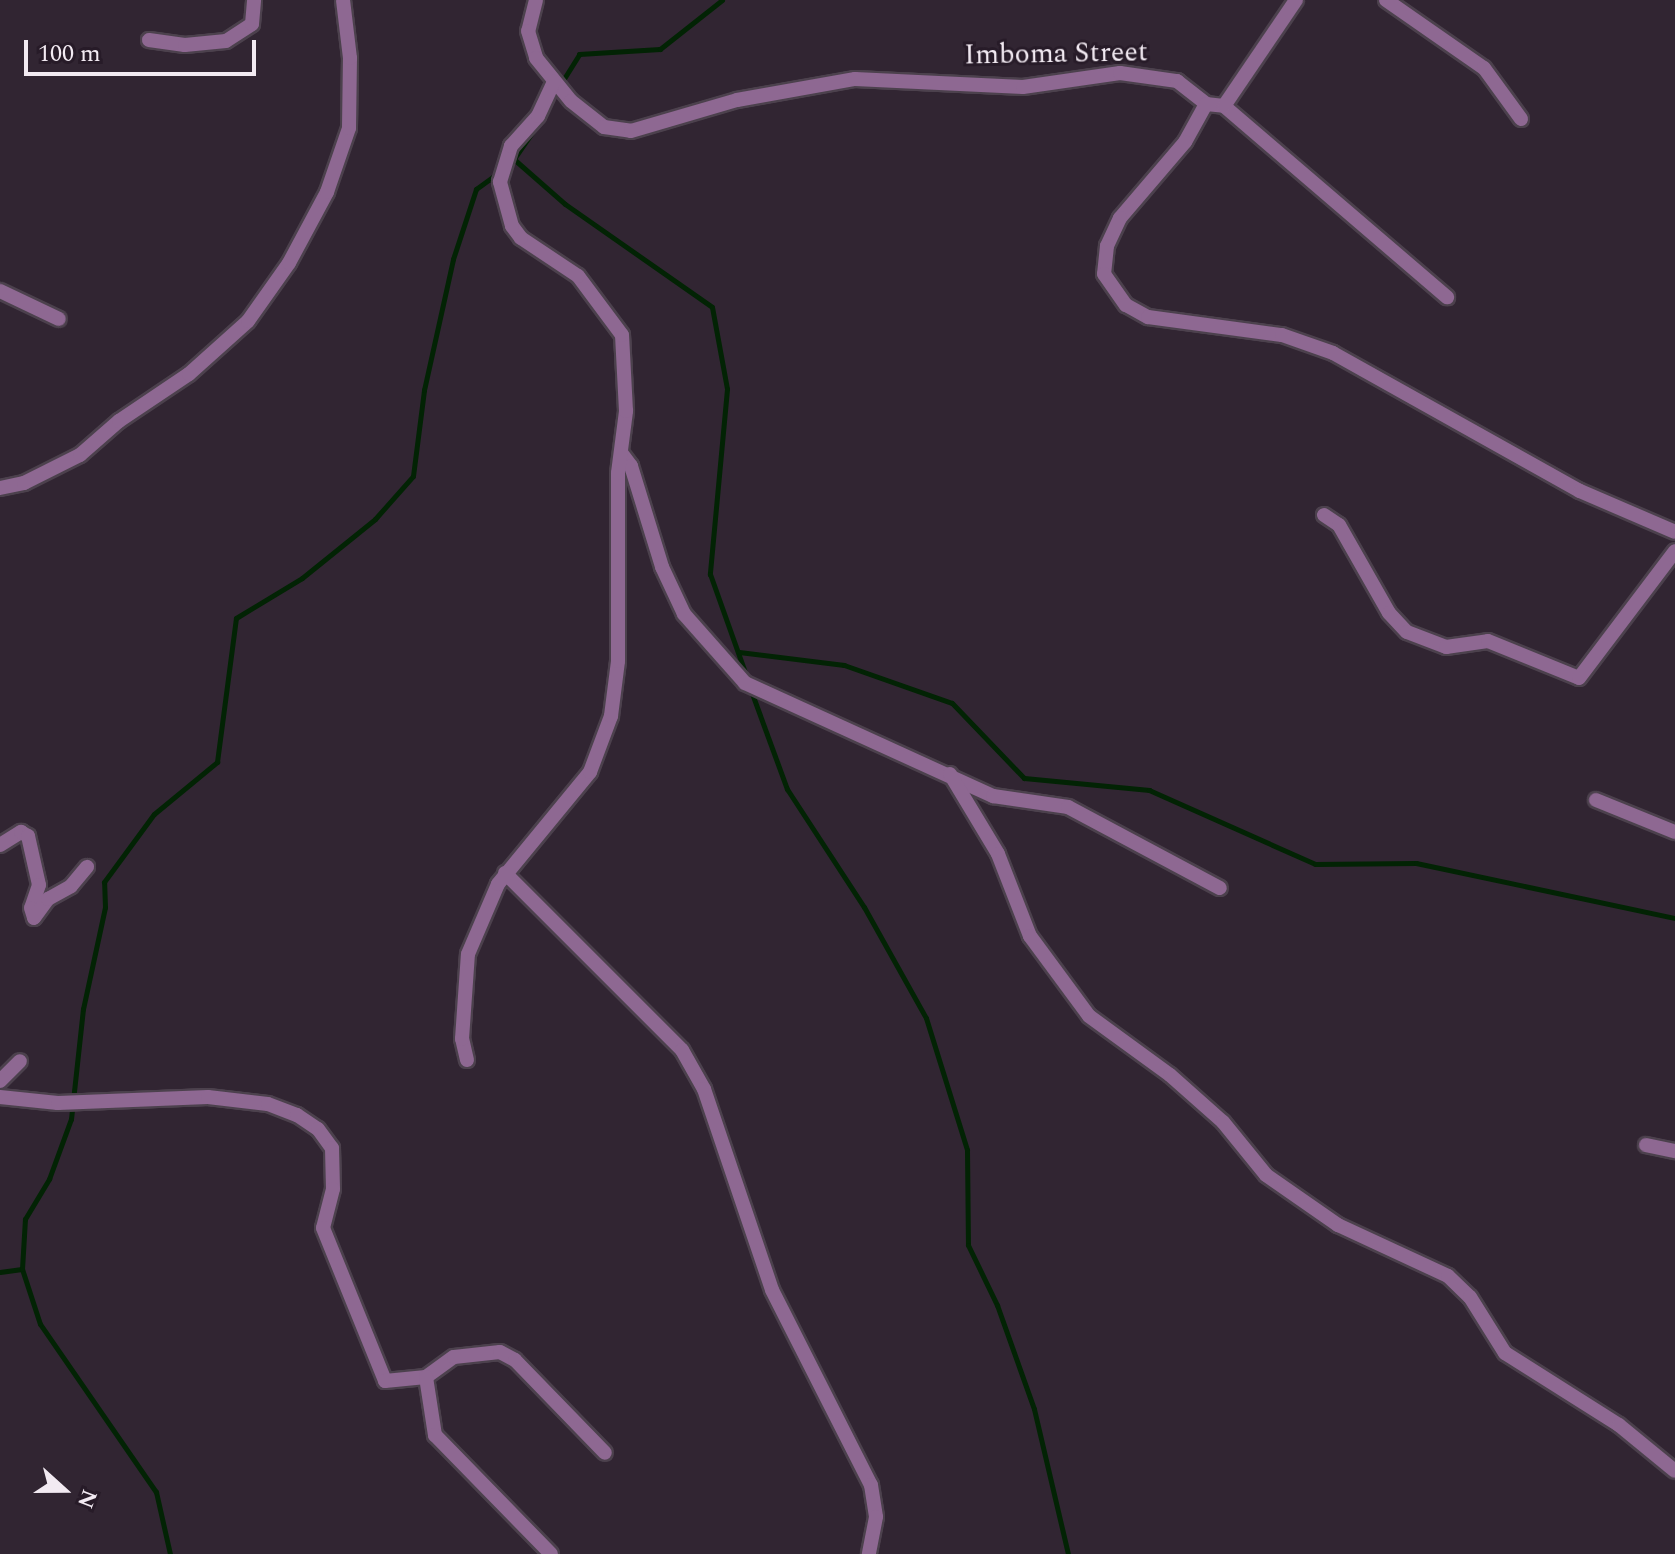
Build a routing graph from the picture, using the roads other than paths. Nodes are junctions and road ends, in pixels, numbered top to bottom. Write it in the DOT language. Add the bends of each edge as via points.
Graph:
graph roads {
  1 [pos="254,0"];
  2 [pos="343,0"];
  3 [pos="536,0"];
  4 [pos="1296,0"];
  5 [pos="1386,0"];
  6 [pos="149,40"];
  7 [pos="556,85"];
  8 [pos="1206,104"];
  9 [pos="1224,106"];
  10 [pos="1521,119"];
  11 [pos="0,291"];
  12 [pos="1447,297"];
  13 [pos="59,319"];
  14 [pos="622,454"];
  15 [pos="0,488"];
  16 [pos="1324,515"];
  17 [pos="1675,532"];
  18 [pos="1675,551"];
  19 [pos="950,774"];
  20 [pos="1596,800"];
  21 [pos="1675,832"];
  22 [pos="0,845"];
  23 [pos="87,867"];
  24 [pos="505,873"];
  25 [pos="1220,888"];
  26 [pos="467,1060"];
  27 [pos="20,1061"];
  28 [pos="0,1083"];
  29 [pos="0,1097"];
  30 [pos="36,1101"];
  31 [pos="1646,1145"];
  32 [pos="1675,1151"];
  33 [pos="426,1377"];
  34 [pos="605,1453"];
  35 [pos="1675,1471"];
  36 [pos="551,1554"];
  37 [pos="869,1554"];
  1 -- 6 [label="street" via="252,24 226,41 185,45"];
  2 -- 15 [label="street" via="350,58 349,128 327,192 289,263 248,321 189,374 119,421 80,455 24,483"];
  3 -- 7 [label="street, Imboma Street" via="529,45"];
  4 -- 9 [label="street"];
  5 -- 10 [label="street" via="1484,68"];
  7 -- 8 [label="street, Imboma Street" via="604,127 631,131 737,100 855,79 1023,87 1120,73 1177,81"];
  7 -- 14 [label="street" via="500,175 512,226 521,238 578,276 622,335"];
  8 -- 9 [label="street"];
  8 -- 17 [label="street" via="1185,142 1120,218 1107,246 1104,274 1126,305 1148,317 1282,335 1333,353 1567,484"];
  9 -- 12 [label="street"];
  11 -- 13 [label="street"];
  14 -- 19 [label="street" via="631,466 662,567 684,614 745,683 791,708"];
  14 -- 24 [label="street" via="618,661 604,741 590,772"];
  16 -- 18 [label="street" via="1339,525 1389,613 1407,632 1446,647 1488,641 1579,678"];
  19 -- 25 [label="street" via="993,796 1068,807"];
  19 -- 35 [label="street" via="984,826 1030,936 1089,1016 1223,1122 1266,1175 1338,1225 1448,1276 1470,1297 1505,1353 1530,1374 1619,1425"];
  20 -- 21 [label="street"];
  22 -- 23 [label="street" via="21,832 28,836 39,885 31,908 34,918"];
  24 -- 26 [label="street" via="468,954 462,1039"];
  24 -- 37 [label="street" via="682,1050 704,1089 772,1290 871,1485 876,1517"];
  27 -- 28 [label="street"];
  28 -- 30 [label="street"];
  29 -- 30 [label="street"];
  30 -- 33 [label="street" via="208,1097 268,1104 318,1129 332,1148 333,1189 325,1240 379,1372 385,1381"];
  31 -- 32 [label="street"];
  33 -- 34 [label="street" via="454,1357 500,1352 515,1360"];
  33 -- 36 [label="street" via="435,1435"];
}
